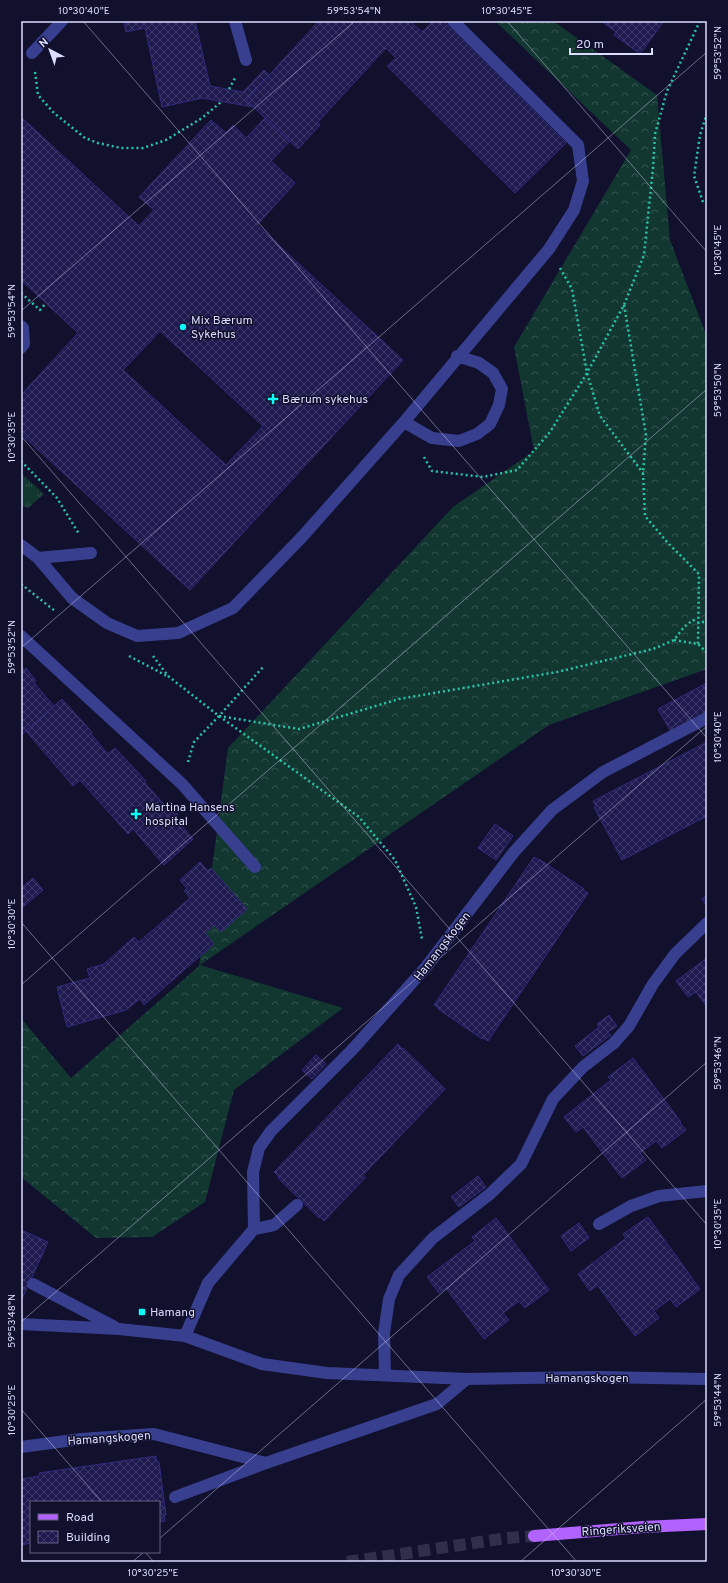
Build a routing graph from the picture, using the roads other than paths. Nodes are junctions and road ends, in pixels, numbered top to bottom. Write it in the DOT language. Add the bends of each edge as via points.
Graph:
graph roads {
  1 [pos="62,21"];
  2 [pos="235,21"];
  3 [pos="453,21"];
  4 [pos="32,53"];
  5 [pos="246,60"];
  6 [pos="21,326"];
  7 [pos="21,348"];
  8 [pos="457,356"];
  9 [pos="404,422"];
  10 [pos="21,545"];
  11 [pos="91,553"];
  12 [pos="38,558"];
  13 [pos="21,636"];
  14 [pos="707,718"];
  15 [pos="255,867"];
  16 [pos="707,923"];
  17 [pos="707,1191"];
  18 [pos="297,1205"];
  19 [pos="599,1224"];
  20 [pos="254,1229"];
  21 [pos="33,1284"];
  22 [pos="21,1324"];
  23 [pos="119,1329"];
  24 [pos="185,1336"];
  25 [pos="385,1374"];
  26 [pos="467,1379"];
  27 [pos="707,1379"];
  28 [pos="21,1447"];
  29 [pos="266,1463"];
  30 [pos="175,1497"];
  31 [pos="707,1524"];
  32 [pos="534,1536"];
  1 -- 4 [label="street"];
  2 -- 5 [label="street"];
  3 -- 8 [label="street" via="578,145 583,181 574,210 549,248"];
  6 -- 7 [label="street" via="24,344"];
  8 -- 9 [label="street"];
  8 -- 9 [label="street" via="479,363 493,373 502,389 500,405 490,424 477,434 459,441 432,438"];
  9 -- 12 [label="street" via="302,537 233,608 178,633 137,636 107,623 72,598"];
  10 -- 12 [label="street"];
  11 -- 12 [label="street"];
  13 -- 15 [label="street" via="182,784"];
  14 -- 20 [label="street, Hamangskogen" via="603,772 552,810 514,852 422,973 352,1050 271,1131 259,1148 253,1172"];
  16 -- 25 [label="street" via="675,954 653,984 630,1026 614,1043 583,1067 553,1099 521,1164 490,1194 434,1238 399,1275 389,1299 384,1333"];
  17 -- 19 [label="street" via="659,1196 631,1206"];
  18 -- 20 [label="street" via="274,1225"];
  20 -- 24 [label="street" via="208,1283"];
  21 -- 23 [label="street"];
  22 -- 23 [label="street, Hamangskogen"];
  23 -- 24 [label="street, Hamangskogen"];
  24 -- 25 [label="street, Hamangskogen" via="262,1364 327,1373"];
  25 -- 26 [label="street, Hamangskogen"];
  26 -- 27 [label="street, Hamangskogen"];
  26 -- 29 [label="street" via="437,1404"];
  28 -- 29 [label="street, Hamangskogen" via="81,1439 154,1434"];
  29 -- 30 [label="street"];
  31 -- 32 [label="main road, Ringeriksveien" via="642,1526"];
}
